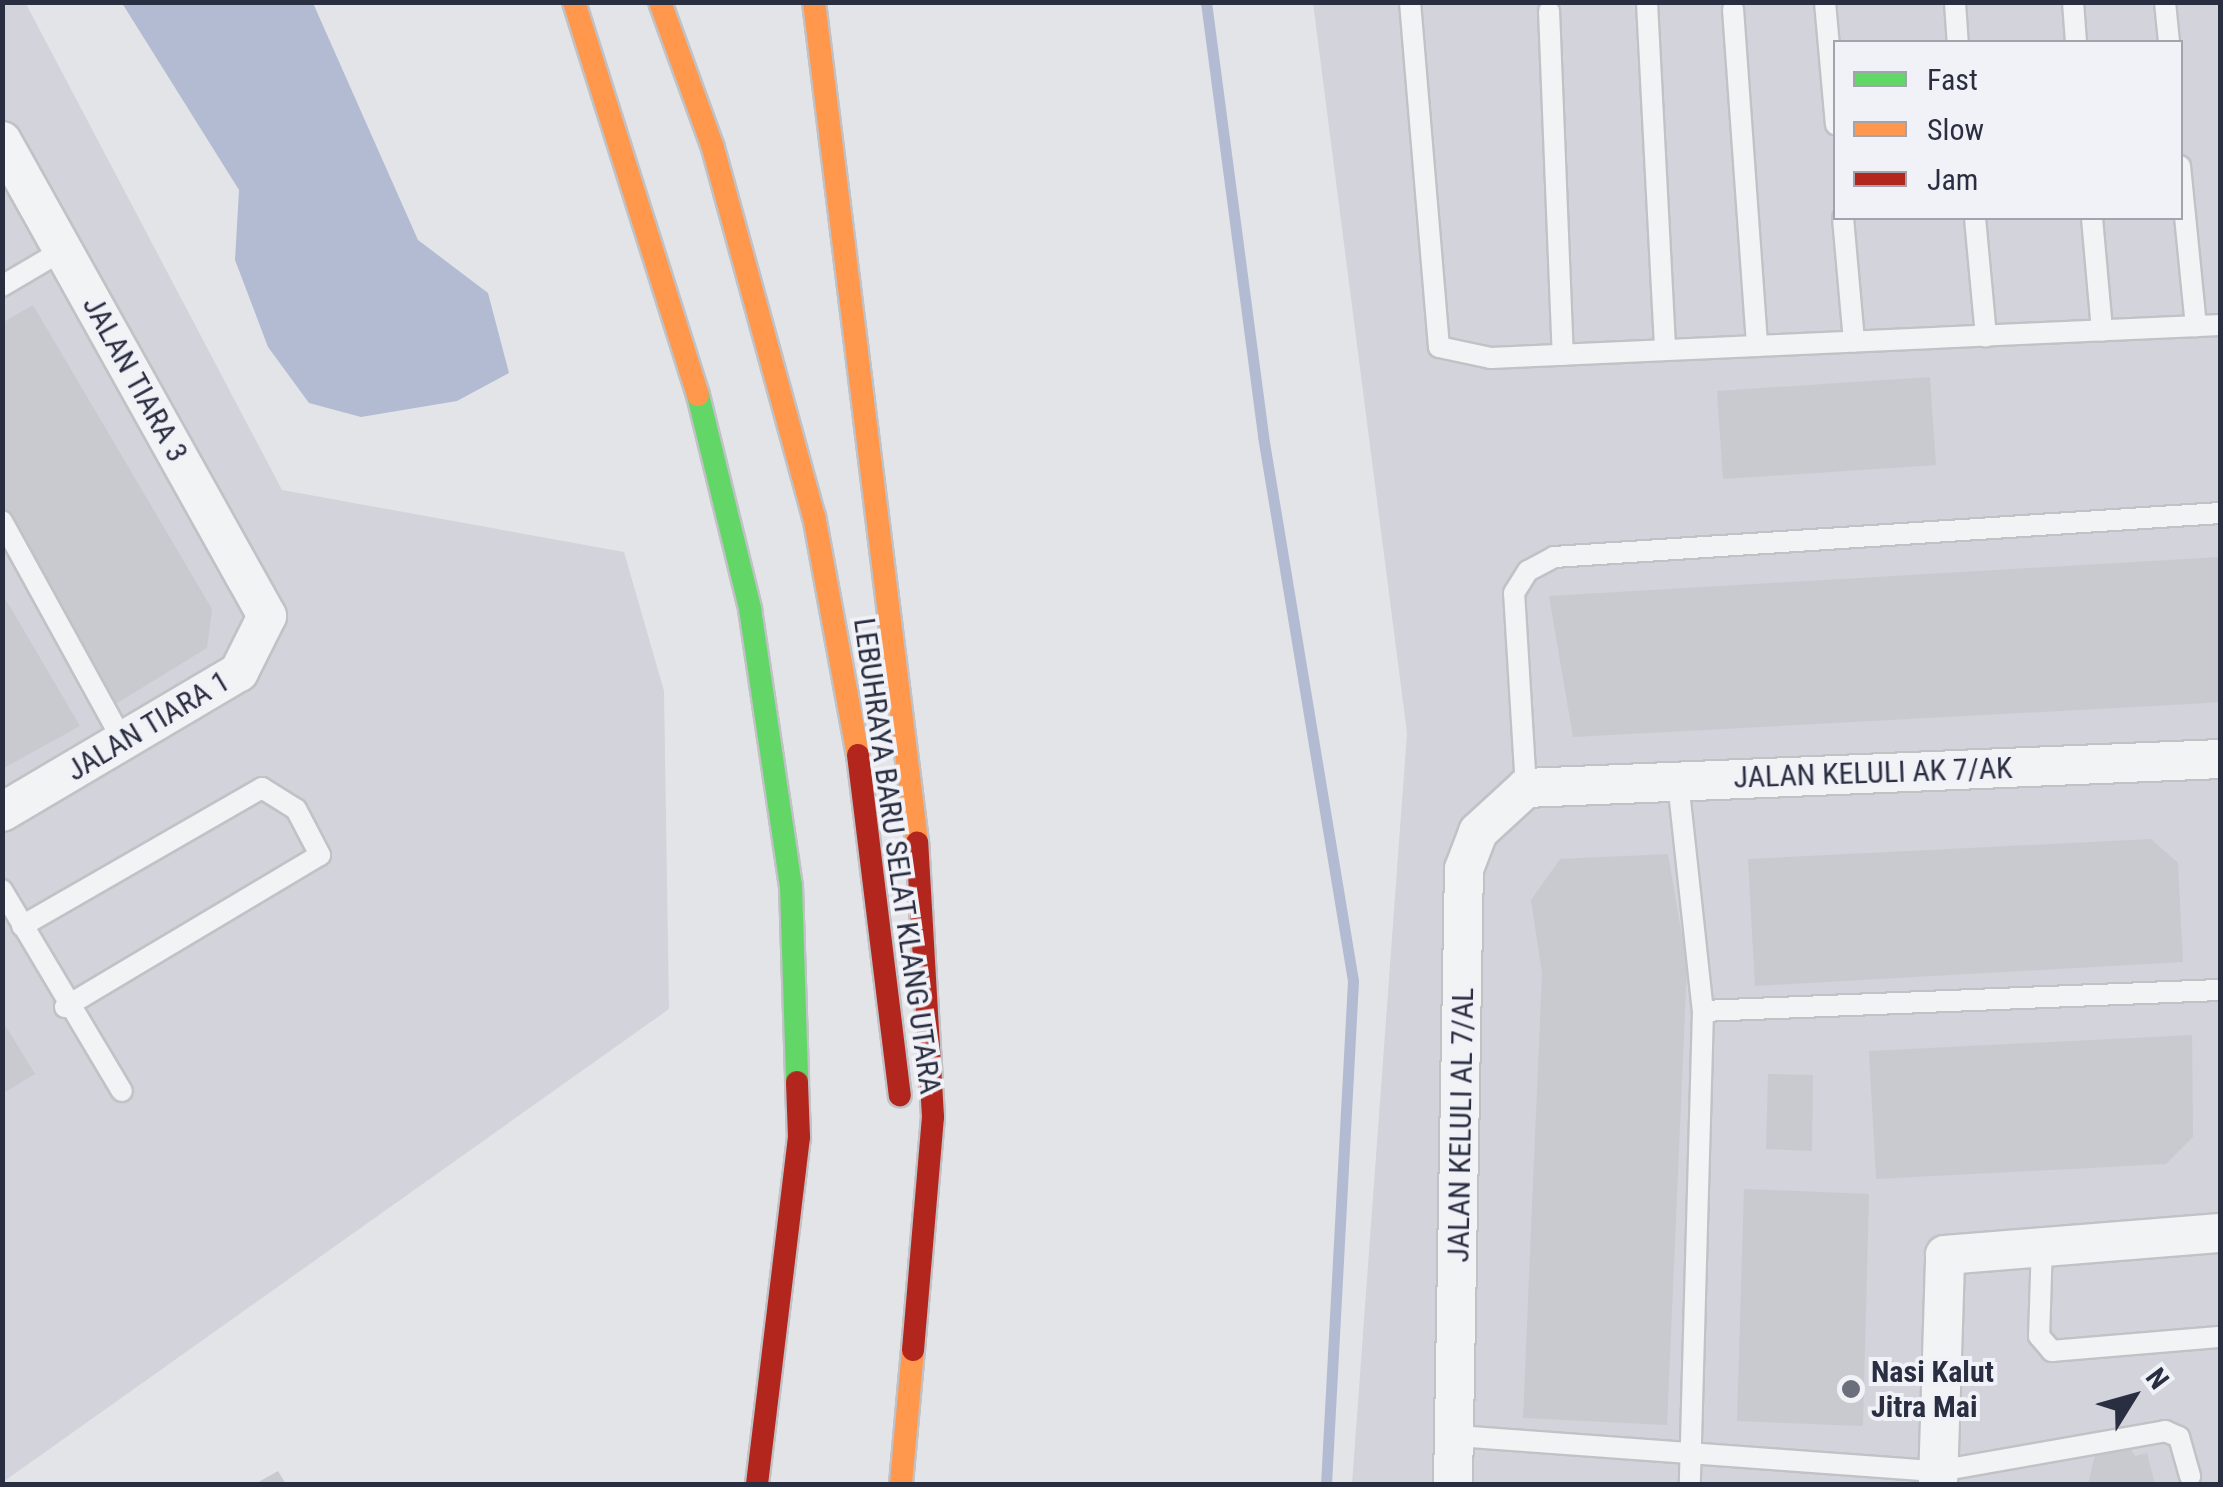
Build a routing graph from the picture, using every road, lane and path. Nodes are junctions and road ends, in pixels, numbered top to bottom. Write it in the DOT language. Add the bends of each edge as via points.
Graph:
graph roads {
  1 [pos="574,2"];
  2 [pos="660,2"];
  3 [pos="814,2"];
  4 [pos="1410,2"];
  5 [pos="1825,2"];
  6 [pos="2073,2"];
  7 [pos="2165,2"];
  8 [pos="1648,3"];
  9 [pos="1955,3"];
  10 [pos="1733,9"];
  11 [pos="1549,11"];
  12 [pos="1958,40"];
  13 [pos="2076,40"];
  14 [pos="2168,40"];
  15 [pos="1833,91"];
  16 [pos="2,141"];
  17 [pos="2183,196"];
  18 [pos="1843,220"];
  19 [pos="1975,220"];
  20 [pos="2092,220"];
  21 [pos="64,250"];
  22 [pos="2,286"];
  23 [pos="2196,326"];
  24 [pos="2220,326"];
  25 [pos="2102,331"];
  26 [pos="1986,336"];
  27 [pos="1854,342"];
  28 [pos="1757,346"];
  29 [pos="1665,350"];
  30 [pos="1563,355"];
  31 [pos="2220,513"];
  32 [pos="2,521"];
  33 [pos="267,616"];
  34 [pos="124,741"];
  35 [pos="2220,759"];
  36 [pos="1678,782"];
  37 [pos="1526,788"];
  38 [pos="2,812"];
  39 [pos="2,890"];
  40 [pos="22,926"];
  41 [pos="2220,990"];
  42 [pos="64,1007"];
  43 [pos="1703,1011"];
  44 [pos="122,1091"];
  45 [pos="2220,1233"];
  46 [pos="2042,1243"];
  47 [pos="920,1322"];
  48 [pos="2220,1338"];
  49 [pos="1457,1436"];
  50 [pos="1692,1452"];
  51 [pos="2190,1476"];
  52 [pos="1938,1478"];
  53 [pos="756,1484"];
  54 [pos="901,1484"];
  55 [pos="1454,1484"];
  56 [pos="1690,1484"];
  1 -- 53 [label="highway" via="684,335 750,609 791,886 800,1137"];
  2 -- 47 [label="highway, LEBUHRAYA BARU SELAT KLANG UTARA" via="713,148 814,516 858,752"];
  3 -- 47 [label="highway" via="928,935 932,1117"];
  4 -- 30 [label="lane" via="1438,347 1491,358"];
  5 -- 15 [label="lane"];
  6 -- 13 [label="lane"];
  7 -- 14 [label="lane"];
  8 -- 29 [label="lane"];
  9 -- 12 [label="lane"];
  10 -- 28 [label="lane"];
  11 -- 30 [label="lane"];
  16 -- 21 [label="street, JALAN TIARA 3"];
  17 -- 23 [label="lane"];
  18 -- 27 [label="lane"];
  19 -- 26 [label="lane"];
  20 -- 25 [label="lane"];
  21 -- 22 [label="lane"];
  21 -- 33 [label="street, JALAN TIARA 3"];
  23 -- 24 [label="lane"];
  23 -- 25 [label="lane"];
  25 -- 26 [label="lane"];
  26 -- 27 [label="lane"];
  27 -- 28 [label="lane"];
  28 -- 29 [label="lane"];
  29 -- 30 [label="lane"];
  31 -- 37 [label="lane" via="1554,557 1528,570 1514,593"];
  32 -- 34 [label="lane"];
  33 -- 34 [label="street, JALAN TIARA 1" via="239,672"];
  34 -- 38 [label="street, JALAN TIARA 1"];
  35 -- 36 [label="street, JALAN KELULI AK 7/AK"];
  36 -- 37 [label="street, JALAN KELULI AK 7/AK"];
  36 -- 43 [label="lane"];
  37 -- 49 [label="street, JALAN KELULI AL 7/AL" via="1478,832 1464,869"];
  39 -- 40 [label="lane"];
  40 -- 42 [label="lane"];
  40 -- 42 [label="lane" via="262,788 296,809 320,854"];
  41 -- 43 [label="lane"];
  42 -- 44 [label="lane"];
  43 -- 50 [label="lane"];
  45 -- 46 [label="street"];
  46 -- 48 [label="lane" via="2039,1336 2052,1351"];
  46 -- 52 [label="street" via="1959,1248 1938,1268"];
  47 -- 54 [label="highway"];
  49 -- 50 [label="lane"];
  49 -- 55 [label="street, JALAN KELULI AL 7/AL"];
  50 -- 52 [label="lane"];
  50 -- 56 [label="lane"];
  51 -- 52 [label="lane" via="2180,1437 2165,1431"];
}
